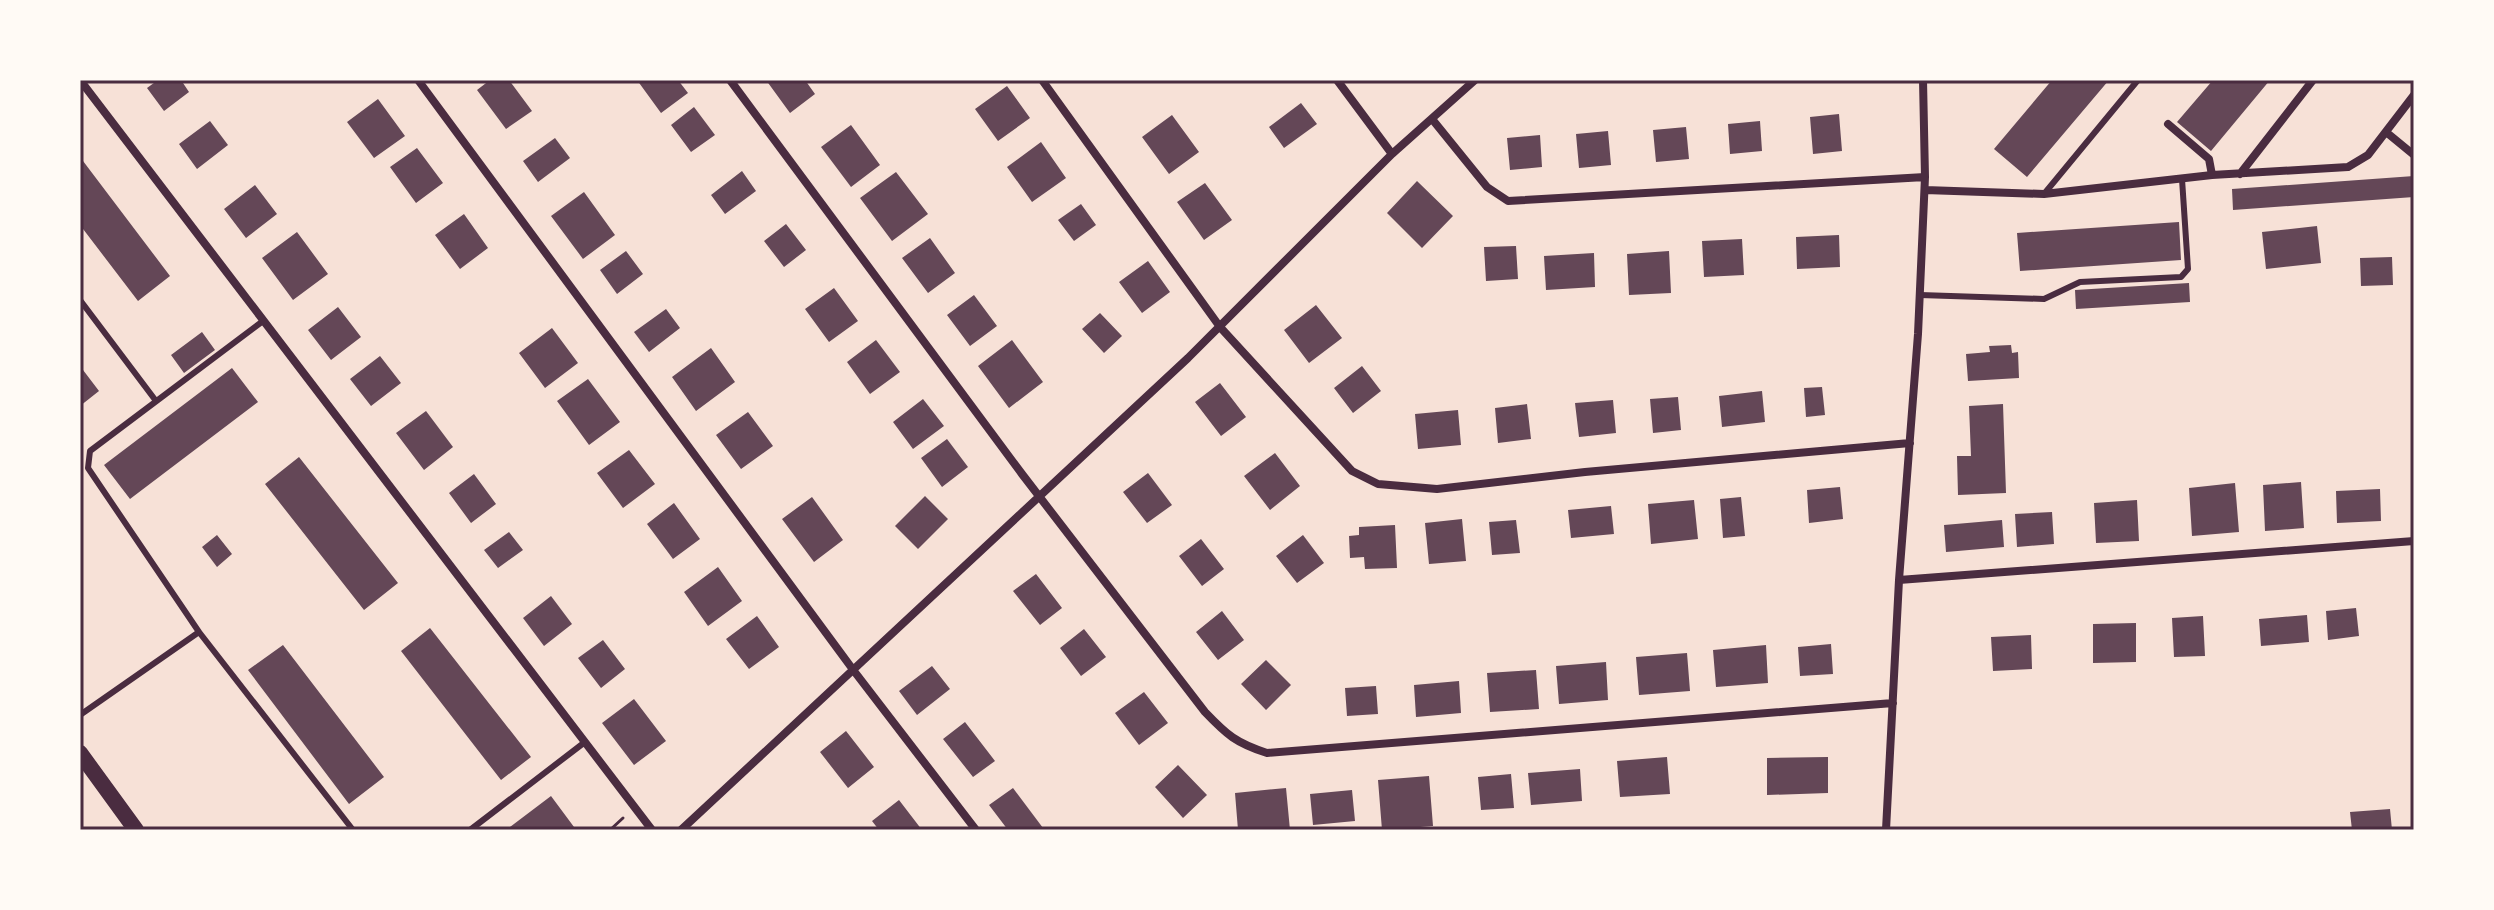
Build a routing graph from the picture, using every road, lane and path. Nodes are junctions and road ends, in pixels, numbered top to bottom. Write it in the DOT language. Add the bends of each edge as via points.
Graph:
graph roads {
  1 [pos="80,80"];
  2 [pos="418,80"];
  3 [pos="730,80"];
  4 [pos="1042,80"];
  5 [pos="1337,80"];
  6 [pos="1475,80"];
  7 [pos="1923,80"];
  8 [pos="2138,80"];
  9 [pos="2313,80"];
  10 [pos="2414,95"];
  11 [pos="1432,119"];
  12 [pos="2168,124"];
  13 [pos="2386,132"];
  14 [pos="1392,154"];
  15 [pos="2414,155"];
  16 [pos="2240,174"];
  17 [pos="2212,175"];
  18 [pos="1925,177"];
  19 [pos="2182,179"];
  20 [pos="1925,190"];
  21 [pos="2044,194"];
  22 [pos="1920,295"];
  23 [pos="80,300"];
  24 [pos="263,321"];
  25 [pos="1220,327"];
  26 [pos="156,401"];
  27 [pos="1910,443"];
  28 [pos="1038,496"];
  29 [pos="2414,541"];
  30 [pos="1899,580"];
  31 [pos="199,632"];
  32 [pos="854,671"];
  33 [pos="1893,703"];
  34 [pos="80,715"];
  35 [pos="585,742"];
  36 [pos="80,753"];
  37 [pos="635,807"];
  38 [pos="136,830"];
  39 [pos="353,830"];
  40 [pos="470,830"];
  41 [pos="610,830"];
  42 [pos="652,830"];
  43 [pos="681,830"];
  44 [pos="976,830"];
  45 [pos="1886,830"];
  1 -- 24 [label="street"];
  2 -- 32 [label="street"];
  3 -- 28 [label="street"];
  4 -- 25 [label="street"];
  5 -- 14 [label="street"];
  6 -- 11 [label="street"];
  7 -- 18 [label="street"];
  8 -- 21 [label="lane"];
  9 -- 16 [label="street"];
  10 -- 13 [label="street"];
  11 -- 14 [label="street"];
  11 -- 18 [label="street" via="1487,187 1508,201"];
  12 -- 17 [label="street" via="2209,159"];
  13 -- 15 [label="street"];
  13 -- 16 [label="street" via="2368,155 2348,167"];
  14 -- 25 [label="street"];
  16 -- 17 [label="street"];
  17 -- 19 [label="street"];
  18 -- 20 [label="street"];
  19 -- 21 [label="street"];
  19 -- 22 [label="lane" via="2188,269 2181,277 2080,282 2044,299"];
  20 -- 21 [label="street"];
  20 -- 22 [label="street"];
  22 -- 27 [label="street"];
  23 -- 26 [label="lane"];
  24 -- 26 [label="lane"];
  24 -- 35 [label="street"];
  25 -- 27 [label="street" via="1352,471 1378,484 1437,489"];
  25 -- 28 [label="street"];
  26 -- 31 [label="lane" via="90,451 88,468"];
  27 -- 30 [label="street"];
  28 -- 32 [label="street"];
  28 -- 33 [label="street" via="1205,712 1241,744 1267,753"];
  29 -- 30 [label="street"];
  30 -- 33 [label="street"];
  31 -- 34 [label="lane"];
  31 -- 39 [label="lane"];
  32 -- 43 [label="street"];
  32 -- 44 [label="street"];
  33 -- 45 [label="street"];
  35 -- 37 [label="street"];
  35 -- 40 [label="lane"];
  36 -- 38 [label="main road"];
  37 -- 41 [label="path"];
  37 -- 42 [label="street"];
}
